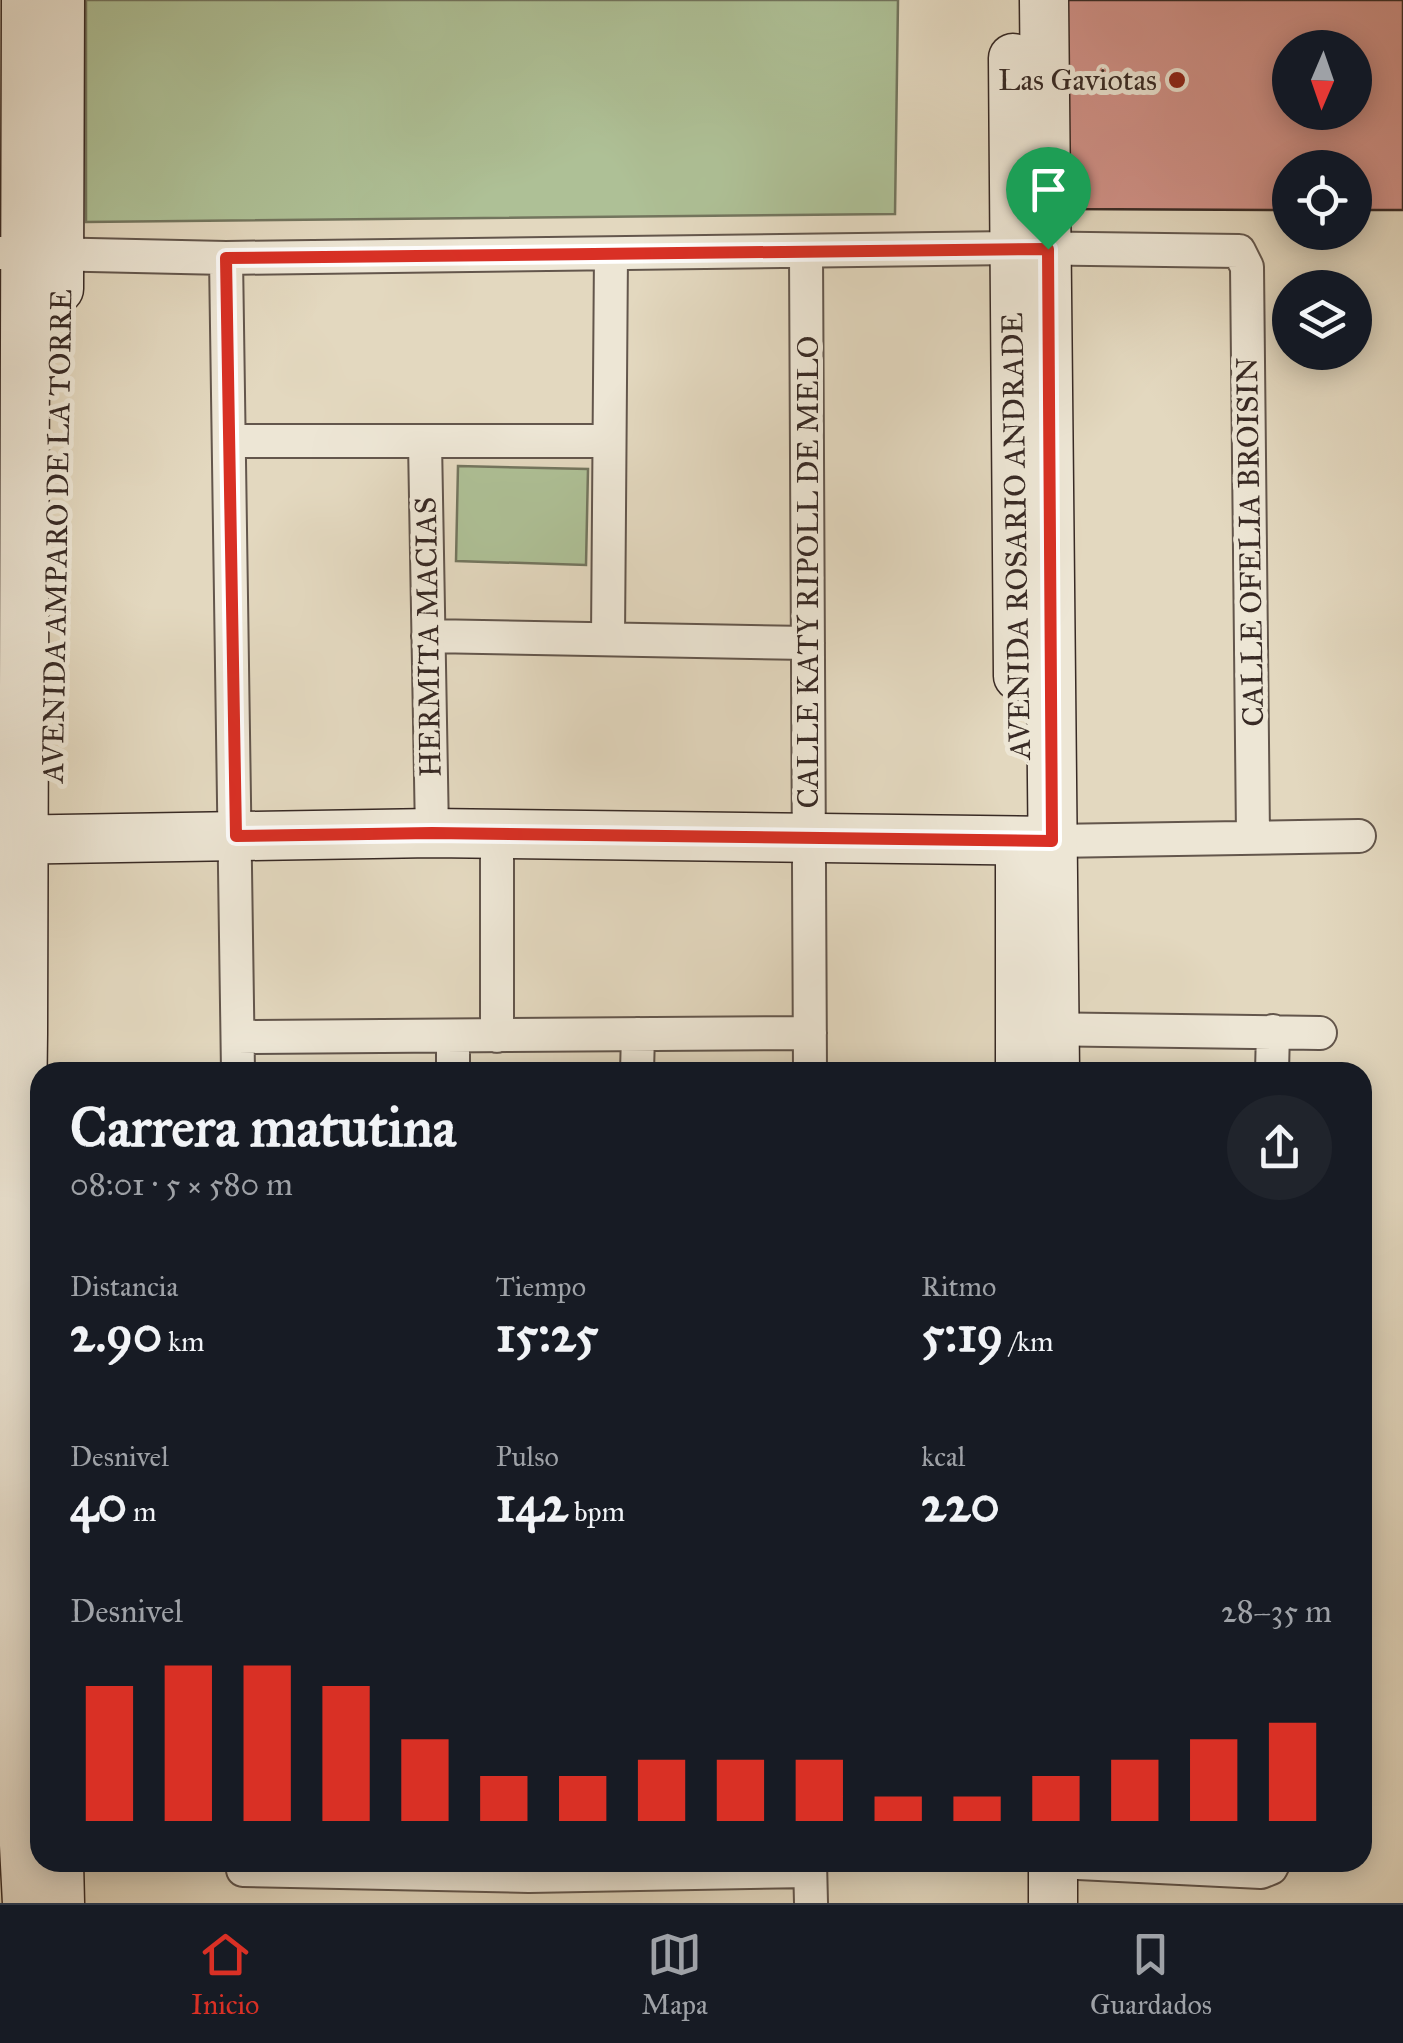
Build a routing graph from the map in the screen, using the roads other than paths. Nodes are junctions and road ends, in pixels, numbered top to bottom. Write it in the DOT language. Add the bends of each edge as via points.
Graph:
graph roads {
  1 [pos="26,0"];
  2 [pos="60,0"];
  3 [pos="1013,0"];
  4 [pos="1044,0"];
  5 [pos="1030,249"];
  6 [pos="806,252"];
  7 [pos="28,254"];
  8 [pos="612,254"];
  9 [pos="226,258"];
  10 [pos="231,441"];
  11 [pos="610,441"];
  12 [pos="425,442"];
  13 [pos="428,636"];
  14 [pos="608,638"];
  15 [pos="808,643"];
  16 [pos="432,833"];
  17 [pos="497,833"];
  18 [pos="236,836"];
  19 [pos="1253,836"];
  20 [pos="1359,836"];
  21 [pos="25,840"];
  22 [pos="809,840"];
  23 [pos="1036,842"];
  24 [pos="1273,1031"];
  25 [pos="1320,1032"];
  26 [pos="638,1034"];
  27 [pos="810,1034"];
  28 [pos="497,1036"];
  29 [pos="238,1038"];
  30 [pos="452,1038"];
  31 [pos="32,1043"];
  32 [pos="1038,1051"];
  33 [pos="238,1062"];
  34 [pos="452,1062"];
  35 [pos="637,1062"];
  36 [pos="810,1062"];
  37 [pos="1272,1062"];
  38 [pos="30,1084"];
  39 [pos="20,1288"];
  40 [pos="19,1491"];
  41 [pos="18,1671"];
  42 [pos="30,1795"];
  43 [pos="1026,1872"];
  44 [pos="1055,1872"];
  45 [pos="243,1879"];
  46 [pos="810,1879"];
  47 [pos="1025,1903"];
  48 [pos="1053,1903"];
  1 -- 7 [label="street, AVENIDA AMPARO DE LA TORRE"];
  2 -- 7 [label="street, AVENIDA AMPARO DE LA TORRE"];
  3 -- 5 [label="street, AVENIDA ROSARIO ANDRADE"];
  4 -- 5 [label="street, AVENIDA ROSARIO ANDRADE"];
  5 -- 6 [label="street"];
  5 -- 19 [label="street, CALLE OFELIA BROISIN" via="1238,251 1247,267"];
  5 -- 23 [label="street, AVENIDA ROSARIO ANDRADE"];
  6 -- 8 [label="street"];
  6 -- 15 [label="street, CALLE KATY RIPOLL DE MELO"];
  7 -- 9 [label="street"];
  7 -- 21 [label="street, AVENIDA AMPARO DE LA TORRE"];
  8 -- 9 [label="street"];
  8 -- 11 [label="street"];
  9 -- 10 [label="street"];
  10 -- 12 [label="street"];
  10 -- 18 [label="street"];
  11 -- 12 [label="street"];
  11 -- 14 [label="street"];
  12 -- 13 [label="street, HERMITA MACIAS"];
  13 -- 14 [label="street"];
  13 -- 16 [label="street, HERMITA MACIAS"];
  14 -- 15 [label="street"];
  15 -- 22 [label="street, CALLE KATY RIPOLL DE MELO"];
  16 -- 17 [label="street"];
  16 -- 18 [label="street"];
  17 -- 22 [label="street"];
  17 -- 28 [label="street"];
  18 -- 21 [label="street"];
  18 -- 29 [label="street"];
  19 -- 20 [label="street"];
  19 -- 23 [label="street"];
  21 -- 31 [label="street, AVENIDA AMPARO DE LA TORRE"];
  22 -- 23 [label="street"];
  22 -- 27 [label="street, CALLE KATY RIPOLL DE MELO"];
  23 -- 32 [label="street, AVENIDA ROSARIO ANDRADE"];
  24 -- 25 [label="street"];
  24 -- 32 [label="street"];
  24 -- 37 [label="street"];
  26 -- 27 [label="street"];
  26 -- 28 [label="street"];
  26 -- 35 [label="street"];
  27 -- 36 [label="street, CALLE KATY RIPOLL DE MELO"];
  28 -- 30 [label="street"];
  29 -- 30 [label="street"];
  29 -- 33 [label="street"];
  30 -- 34 [label="street"];
  38 -- 39 [label="street, AVENIDA AMPARO DE LA TORRE"];
  39 -- 40 [label="street, AVENIDA AMPARO DE LA TORRE"];
  40 -- 41 [label="street, AVENIDA AMPARO DE LA TORRE"];
  41 -- 42 [label="street, AVENIDA AMPARO DE LA TORRE"];
  43 -- 47 [label="street"];
  44 -- 48 [label="street"];
  45 -- 46 [label="street"];
}
